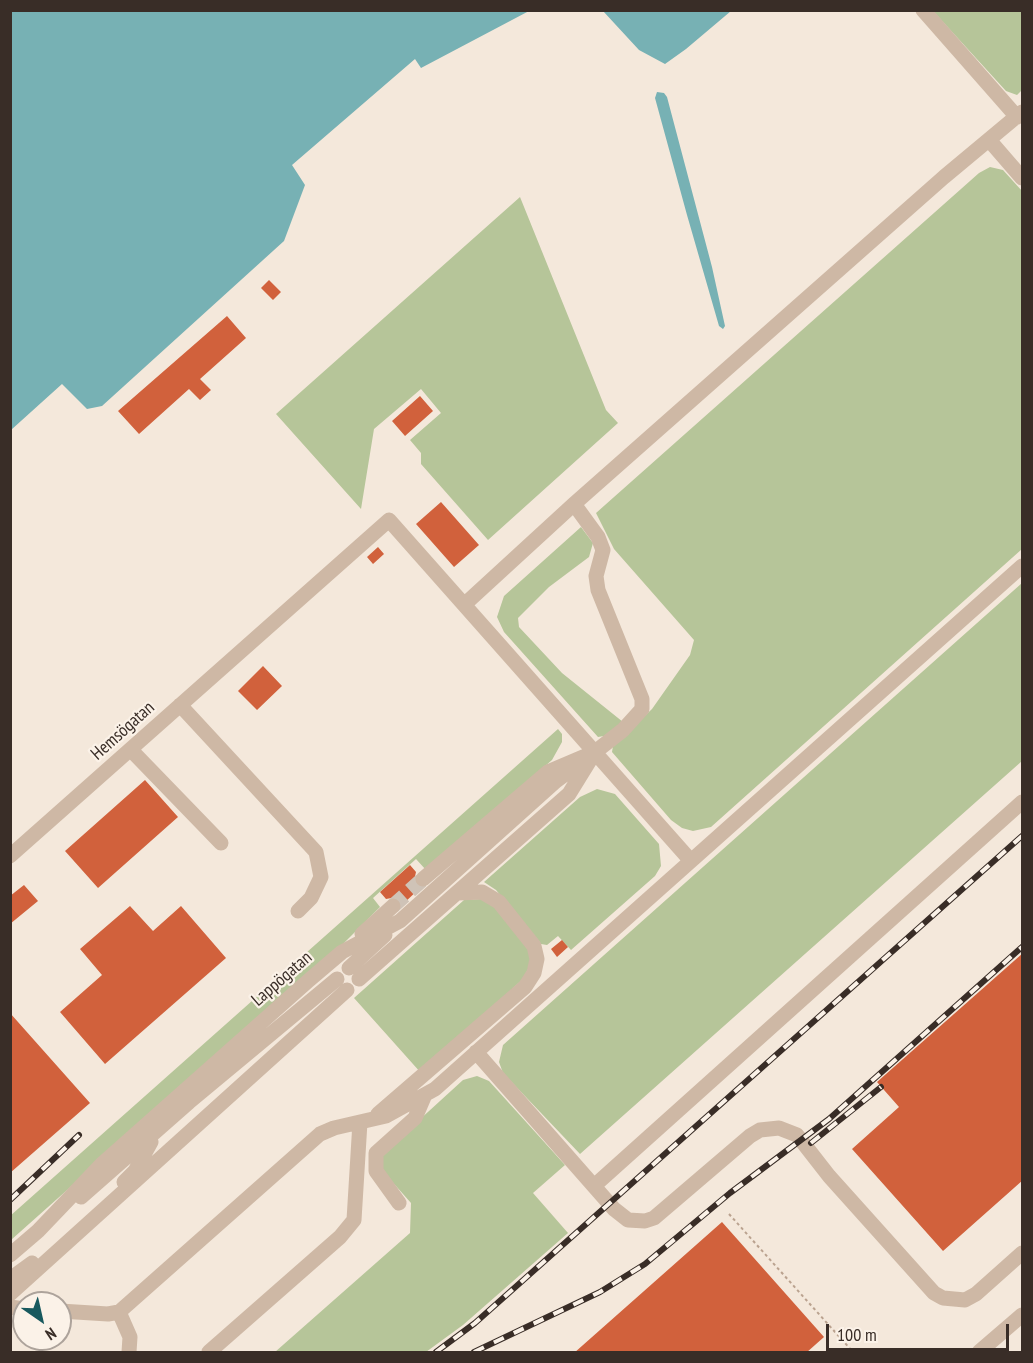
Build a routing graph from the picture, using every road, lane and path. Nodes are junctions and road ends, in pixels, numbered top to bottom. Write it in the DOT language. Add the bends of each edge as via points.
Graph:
graph roads {
  1 [pos="923,10"];
  2 [pos="1020,115"];
  3 [pos="990,141"];
  4 [pos="1023,178"];
  5 [pos="574,504"];
  6 [pos="1023,566"];
  7 [pos="465,604"];
  8 [pos="180,705"];
  9 [pos="130,750"];
  10 [pos="595,752"];
  11 [pos="1023,802"];
  12 [pos="221,843"];
  13 [pos="10,856"];
  14 [pos="691,861"];
  15 [pos="423,879"];
  16 [pos="458,893"];
  17 [pos="393,906"];
  18 [pos="298,910"];
  19 [pos="400,921"];
  20 [pos="342,952"];
  21 [pos="476,1052"];
  22 [pos="424,1098"];
  23 [pos="365,1121"];
  24 [pos="157,1132"];
  25 [pos="594,1186"];
  26 [pos="399,1203"];
  27 [pos="729,1214"];
  28 [pos="38,1231"];
  29 [pos="1023,1253"];
  30 [pos="10,1255"];
  31 [pos="10,1279"];
  32 [pos="10,1294"];
  33 [pos="72,1312"];
  34 [pos="119,1312"];
  35 [pos="1023,1315"];
  36 [pos="129,1353"];
  37 [pos="209,1353"];
  38 [pos="853,1353"];
  39 [pos="980,1353"];
  1 -- 2 [label="street"];
  2 -- 3 [label="street"];
  3 -- 4 [label="street"];
  3 -- 5 [label="street" via="944,177"];
  5 -- 7 [label="street"];
  5 -- 10 [label="street" via="603,550 596,576 598,590 642,699 642,709 632,721"];
  6 -- 14 [label="street"];
  7 -- 8 [label="street, Hemsögatan" via="389,520"];
  7 -- 10 [label="street"];
  8 -- 9 [label="street, Hemsögatan"];
  8 -- 18 [label="street" via="316,852 321,877 311,898"];
  9 -- 12 [label="street"];
  9 -- 13 [label="street, Hemsögatan"];
  10 -- 14 [label="street"];
  10 -- 15 [label="street" via="548,772"];
  10 -- 16 [label="street" via="569,794"];
  10 -- 19 [label="street, Lappögatan" via="556,781"];
  11 -- 25 [label="street"];
  14 -- 21 [label="street"];
  16 -- 19 [label="street" via="354,973"];
  16 -- 23 [label="street" via="482,892 495,898 534,946 534,973 525,987"];
  17 -- 20 [label="street"];
  19 -- 20 [label="street, Lappögatan"];
  20 -- 28 [label="street, Lappögatan" via="103,1163"];
  21 -- 22 [label="street"];
  21 -- 25 [label="street"];
  22 -- 23 [label="street"];
  22 -- 26 [label="street" via="415,1118 376,1153 376,1171"];
  23 -- 34 [label="street" via="320,1134"];
  23 -- 37 [label="street" via="354,1220 340,1237"];
  24 -- 28 [label="street"];
  24 -- 31 [label="street" via="139,1164 123,1182"];
  24 -- 32 [label="street" via="189,1102 342,984"];
  25 -- 29 [label="street" via="628,1220 645,1221 661,1214 750,1136 760,1130 779,1128 797,1135 829,1176 934,1293 943,1298 965,1300 976,1294"];
  27 -- 38 [label="path"];
  28 -- 30 [label="street, Lappögatan"];
  33 -- 34 [label="street"];
  34 -- 36 [label="street" via="130,1337"];
  35 -- 39 [label="street"];
}
